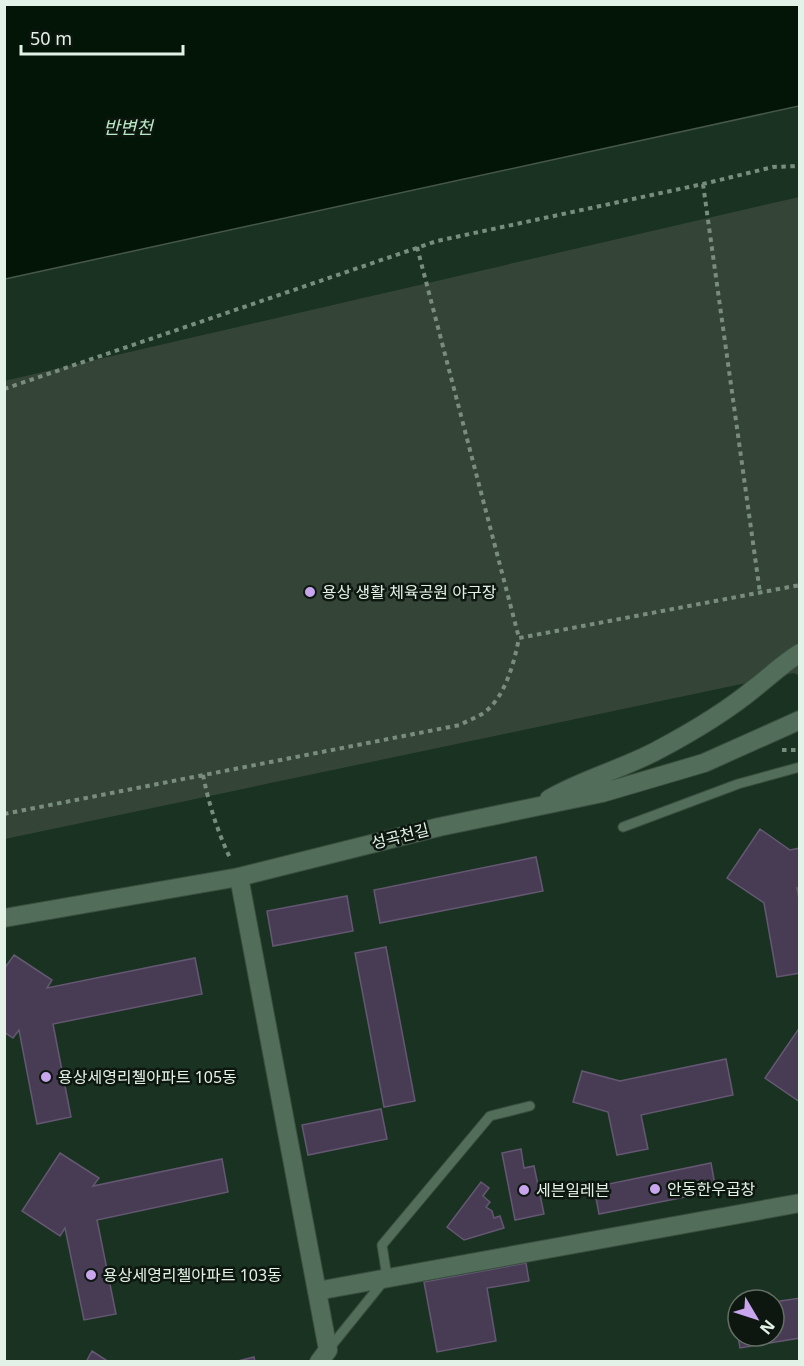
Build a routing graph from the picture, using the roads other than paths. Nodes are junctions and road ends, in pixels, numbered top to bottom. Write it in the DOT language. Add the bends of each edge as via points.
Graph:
graph roads {
  1 [pos="800,653"];
  2 [pos="794,722"];
  3 [pos="800,767"];
  4 [pos="538,806"];
  5 [pos="623,827"];
  6 [pos="239,877"];
  7 [pos="4,918"];
  8 [pos="530,1106"];
  9 [pos="800,1203"];
  10 [pos="387,1277"];
  11 [pos="317,1291"];
  12 [pos="324,1356"];
  1 -- 4 [label="street" via="723,710 658,750 571,786"];
  2 -- 4 [label="street, 성곡천길" via="704,763 602,793"];
  3 -- 5 [label="lane" via="738,784"];
  4 -- 6 [label="street, 성곡천길" via="439,826"];
  6 -- 7 [label="street, 성곡천길"];
  6 -- 11 [label="street"];
  8 -- 10 [label="lane" via="490,1116 382,1245"];
  9 -- 10 [label="street"];
  10 -- 11 [label="street"];
  10 -- 12 [label="lane"];
  11 -- 12 [label="street"];
}
